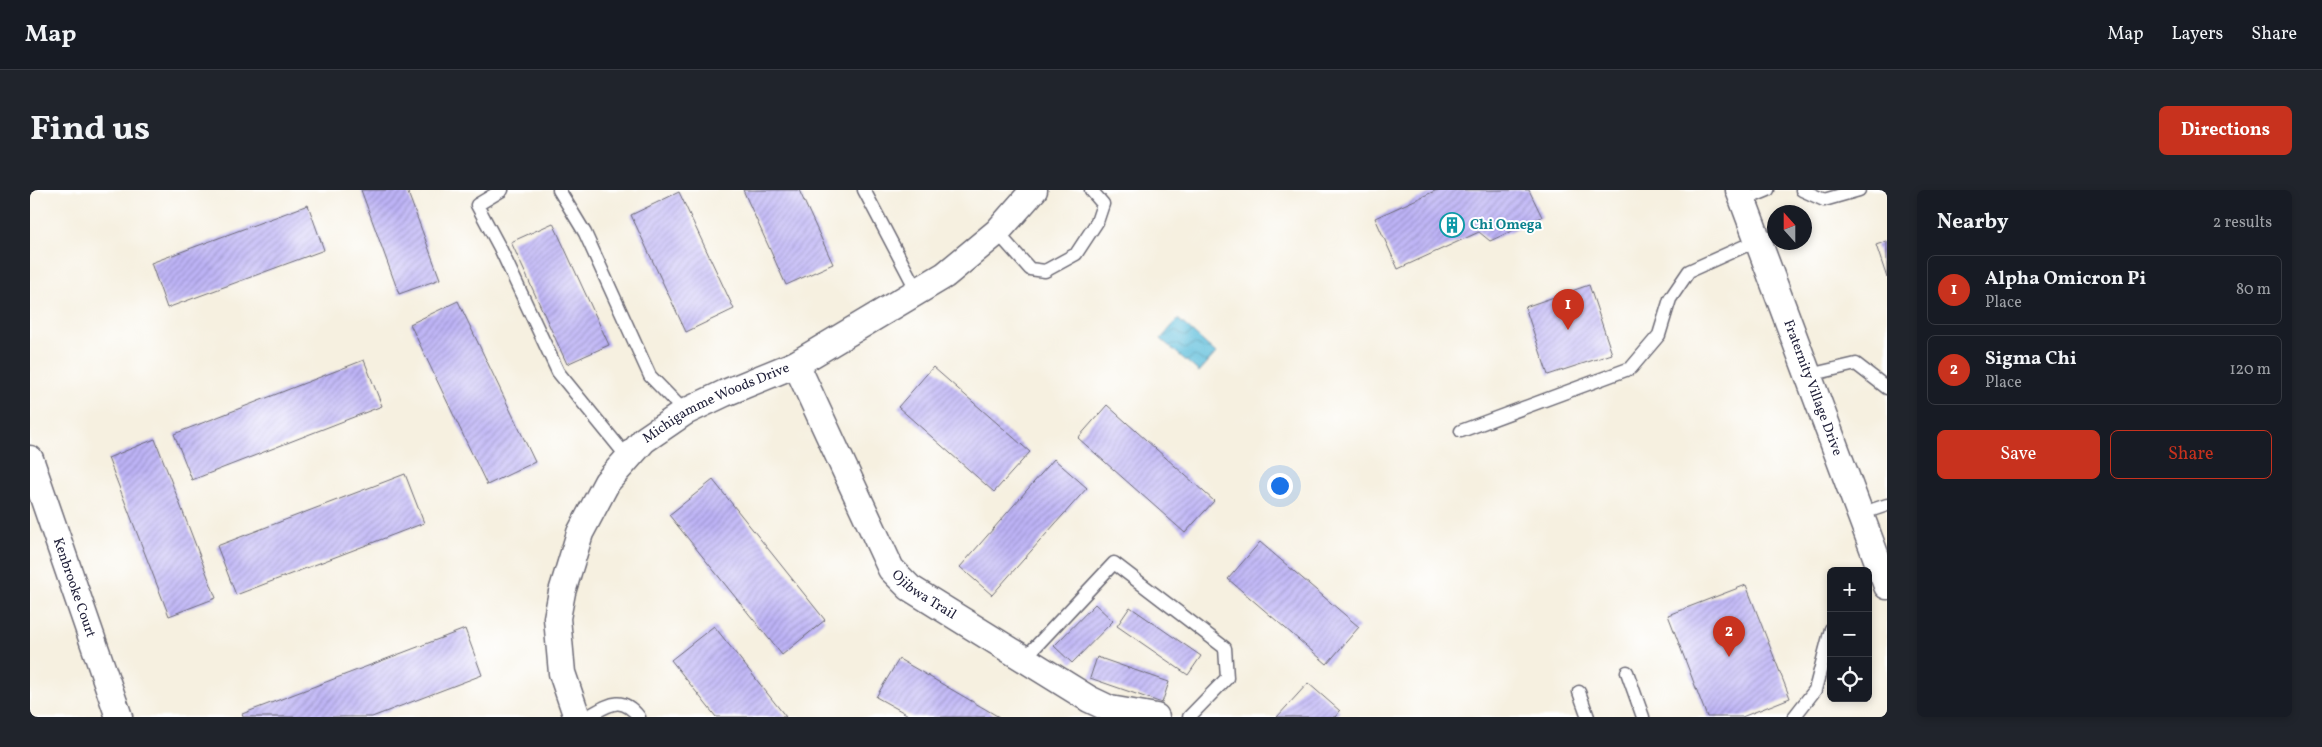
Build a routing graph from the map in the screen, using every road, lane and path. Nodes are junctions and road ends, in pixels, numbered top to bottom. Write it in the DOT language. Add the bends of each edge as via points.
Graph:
graph roads {
  1 [pos="502,190"];
  2 [pos="559,190"];
  3 [pos="864,190"];
  4 [pos="1034,190"];
  5 [pos="1091,190"];
  6 [pos="1768,190"];
  7 [pos="1802,190"];
  8 [pos="1859,190"];
  9 [pos="1742,195"];
  10 [pos="997,232"];
  11 [pos="1758,240"];
  12 [pos="917,292"];
  13 [pos="796,364"];
  14 [pos="1809,375"];
  15 [pos="1887,388"];
  16 [pos="685,412"];
  17 [pos="1461,431"];
  18 [pos="628,458"];
  19 [pos="30,459"];
  20 [pos="1887,505"];
  21 [pos="1860,514"];
  22 [pos="1878,578"];
  23 [pos="1827,644"];
  24 [pos="1024,659"];
  25 [pos="1627,672"];
  26 [pos="1579,692"];
  27 [pos="119,717"];
  28 [pos="577,717"];
  29 [pos="587,717"];
  30 [pos="639,717"];
  31 [pos="1156,717"];
  32 [pos="1189,717"];
  33 [pos="1588,717"];
  34 [pos="1643,717"];
  35 [pos="1794,717"];
  1 -- 18 [label="lane" via="477,204 558,372"];
  2 -- 16 [label="lane" via="585,233 650,376"];
  3 -- 12 [label="lane"];
  4 -- 10 [label="street, Michigamme Woods Drive"];
  5 -- 10 [label="lane" via="1103,204 1097,222 1076,254 1045,271 1030,268"];
  6 -- 9 [label="lane"];
  7 -- 8 [label="lane" via="1824,200"];
  9 -- 11 [label="street, Fraternity Village Drive"];
  10 -- 12 [label="street, Michigamme Woods Drive"];
  11 -- 14 [label="street, Fraternity Village Drive"];
  11 -- 17 [label="lane" via="1689,271 1670,299 1659,336 1631,368"];
  12 -- 13 [label="street, Michigamme Woods Drive"];
  13 -- 16 [label="street, Michigamme Woods Drive"];
  13 -- 24 [label="street, Ojibwa Trail" via="891,568 910,588"];
  14 -- 15 [label="lane" via="1856,364"];
  14 -- 21 [label="street, Fraternity Village Drive"];
  16 -- 18 [label="street, Michigamme Woods Drive" via="644,440"];
  18 -- 28 [label="street, Michigamme Woods Drive" via="607,482 580,533 556,618 562,673"];
  19 -- 27 [label="street, Kenbrooke Court"];
  20 -- 21 [label="lane"];
  21 -- 22 [label="street, Fraternity Village Drive"];
  23 -- 35 [label="lane" via="1815,690"];
  24 -- 31 [label="street, Ojibwa Trail" via="1089,699 1110,708"];
  24 -- 32 [label="lane" via="1114,563 1224,648 1227,678"];
  25 -- 34 [label="lane"];
  26 -- 33 [label="lane"];
  29 -- 30 [label="lane" via="606,707 624,703"];
}
